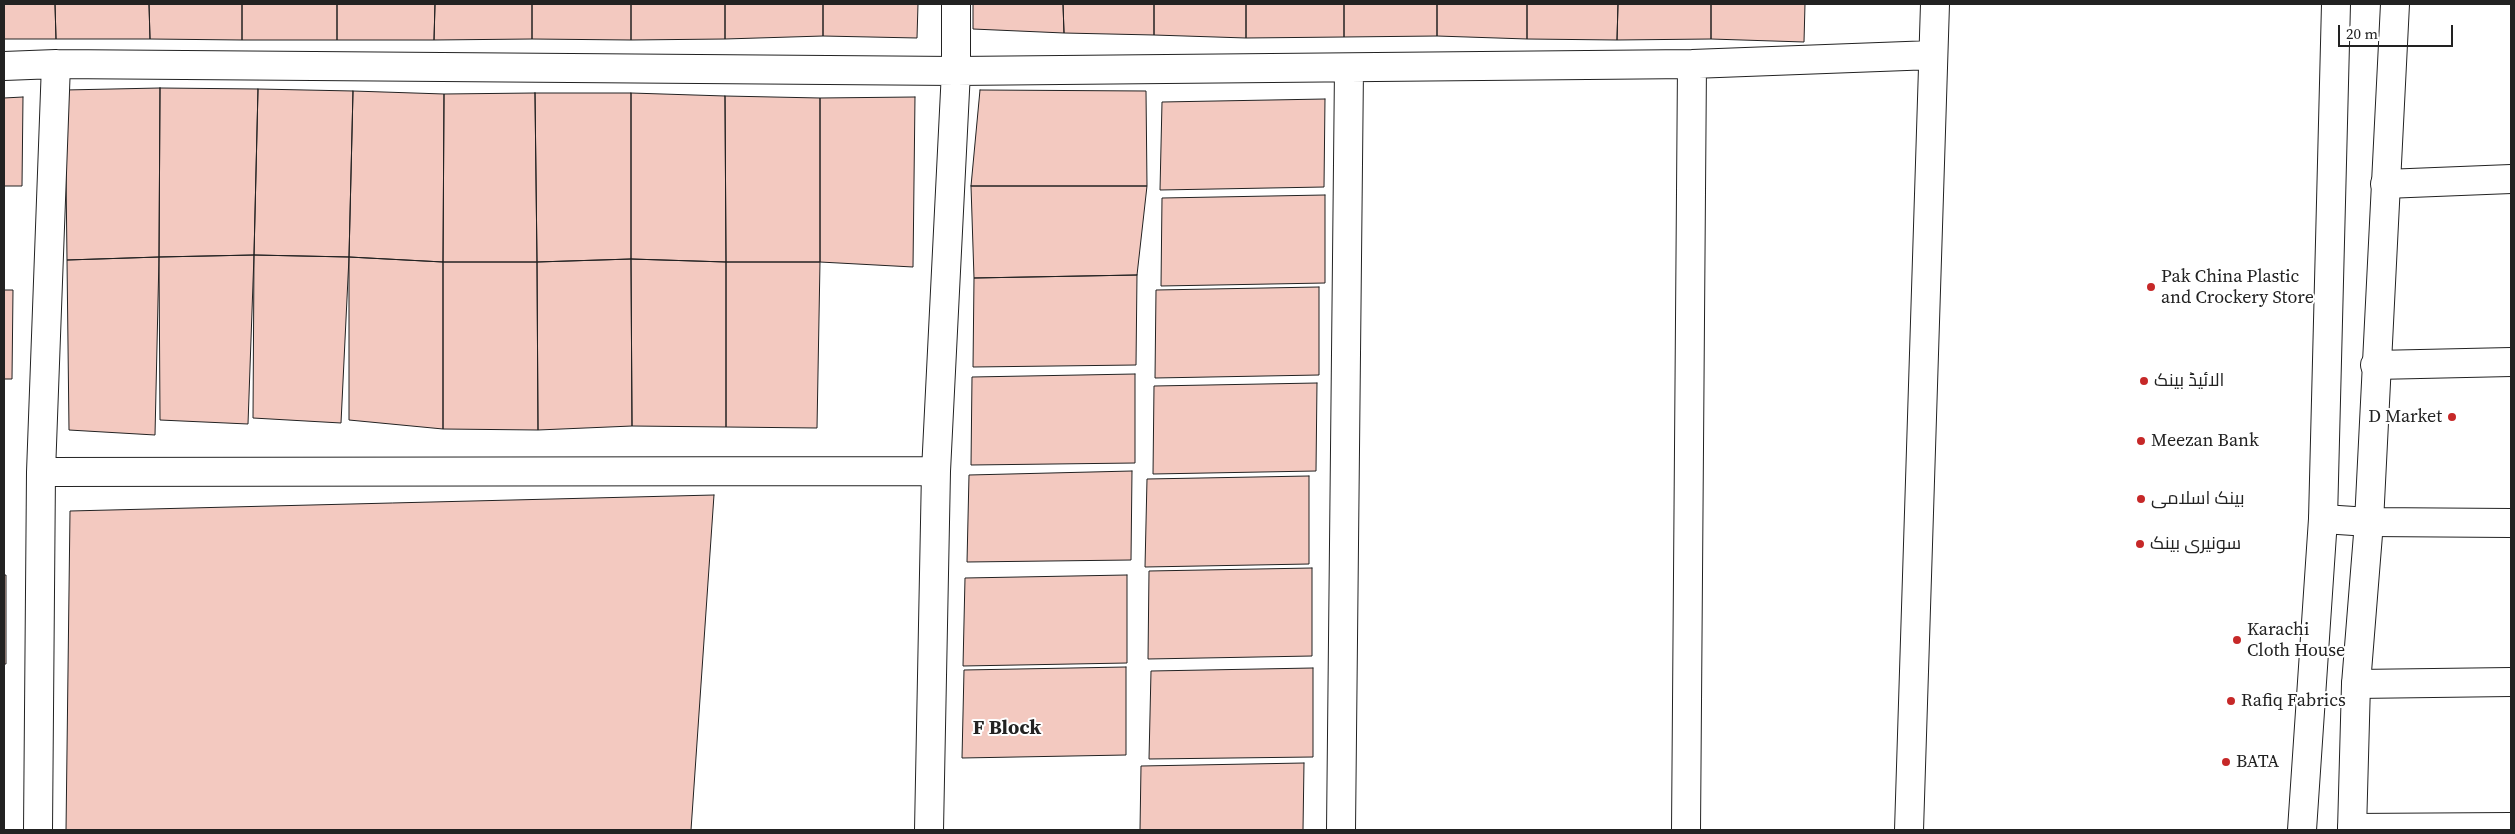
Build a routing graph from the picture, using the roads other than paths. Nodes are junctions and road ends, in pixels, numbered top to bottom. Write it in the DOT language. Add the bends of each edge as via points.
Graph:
graph roads {
  1 [pos="956,4"];
  2 [pos="1935,4"];
  3 [pos="2336,4"];
  4 [pos="2395,4"];
  5 [pos="1933,55"];
  6 [pos="56,64"];
  7 [pos="1692,64"];
  8 [pos="4,66"];
  9 [pos="1349,68"];
  10 [pos="956,71"];
  11 [pos="2511,179"];
  12 [pos="2385,184"];
  13 [pos="2511,362"];
  14 [pos="2375,365"];
  15 [pos="936,471"];
  16 [pos="41,472"];
  17 [pos="2323,519"];
  18 [pos="2369,522"];
  19 [pos="2511,522"];
  20 [pos="2511,682"];
  21 [pos="2356,684"];
  22 [pos="2511,827"];
  23 [pos="2352,829"];
  24 [pos="38,830"];
  25 [pos="929,830"];
  26 [pos="1340,830"];
  27 [pos="1686,830"];
  28 [pos="1908,830"];
  29 [pos="2302,830"];
  1 -- 10 [label="street"];
  2 -- 5 [label="street"];
  3 -- 17 [label="street"];
  4 -- 12 [label="street"];
  5 -- 7 [label="street"];
  5 -- 28 [label="street"];
  6 -- 8 [label="street"];
  6 -- 10 [label="street"];
  6 -- 16 [label="street"];
  7 -- 9 [label="street"];
  7 -- 27 [label="street"];
  9 -- 10 [label="street"];
  9 -- 26 [label="street"];
  10 -- 15 [label="street"];
  11 -- 12 [label="street"];
  12 -- 14 [label="street"];
  13 -- 14 [label="street"];
  14 -- 18 [label="street"];
  15 -- 16 [label="street"];
  15 -- 25 [label="street"];
  16 -- 24 [label="street"];
  17 -- 18 [label="street"];
  17 -- 29 [label="street"];
  18 -- 19 [label="street"];
  18 -- 21 [label="street"];
  20 -- 21 [label="street"];
  21 -- 23 [label="street"];
  22 -- 23 [label="street"];
}
